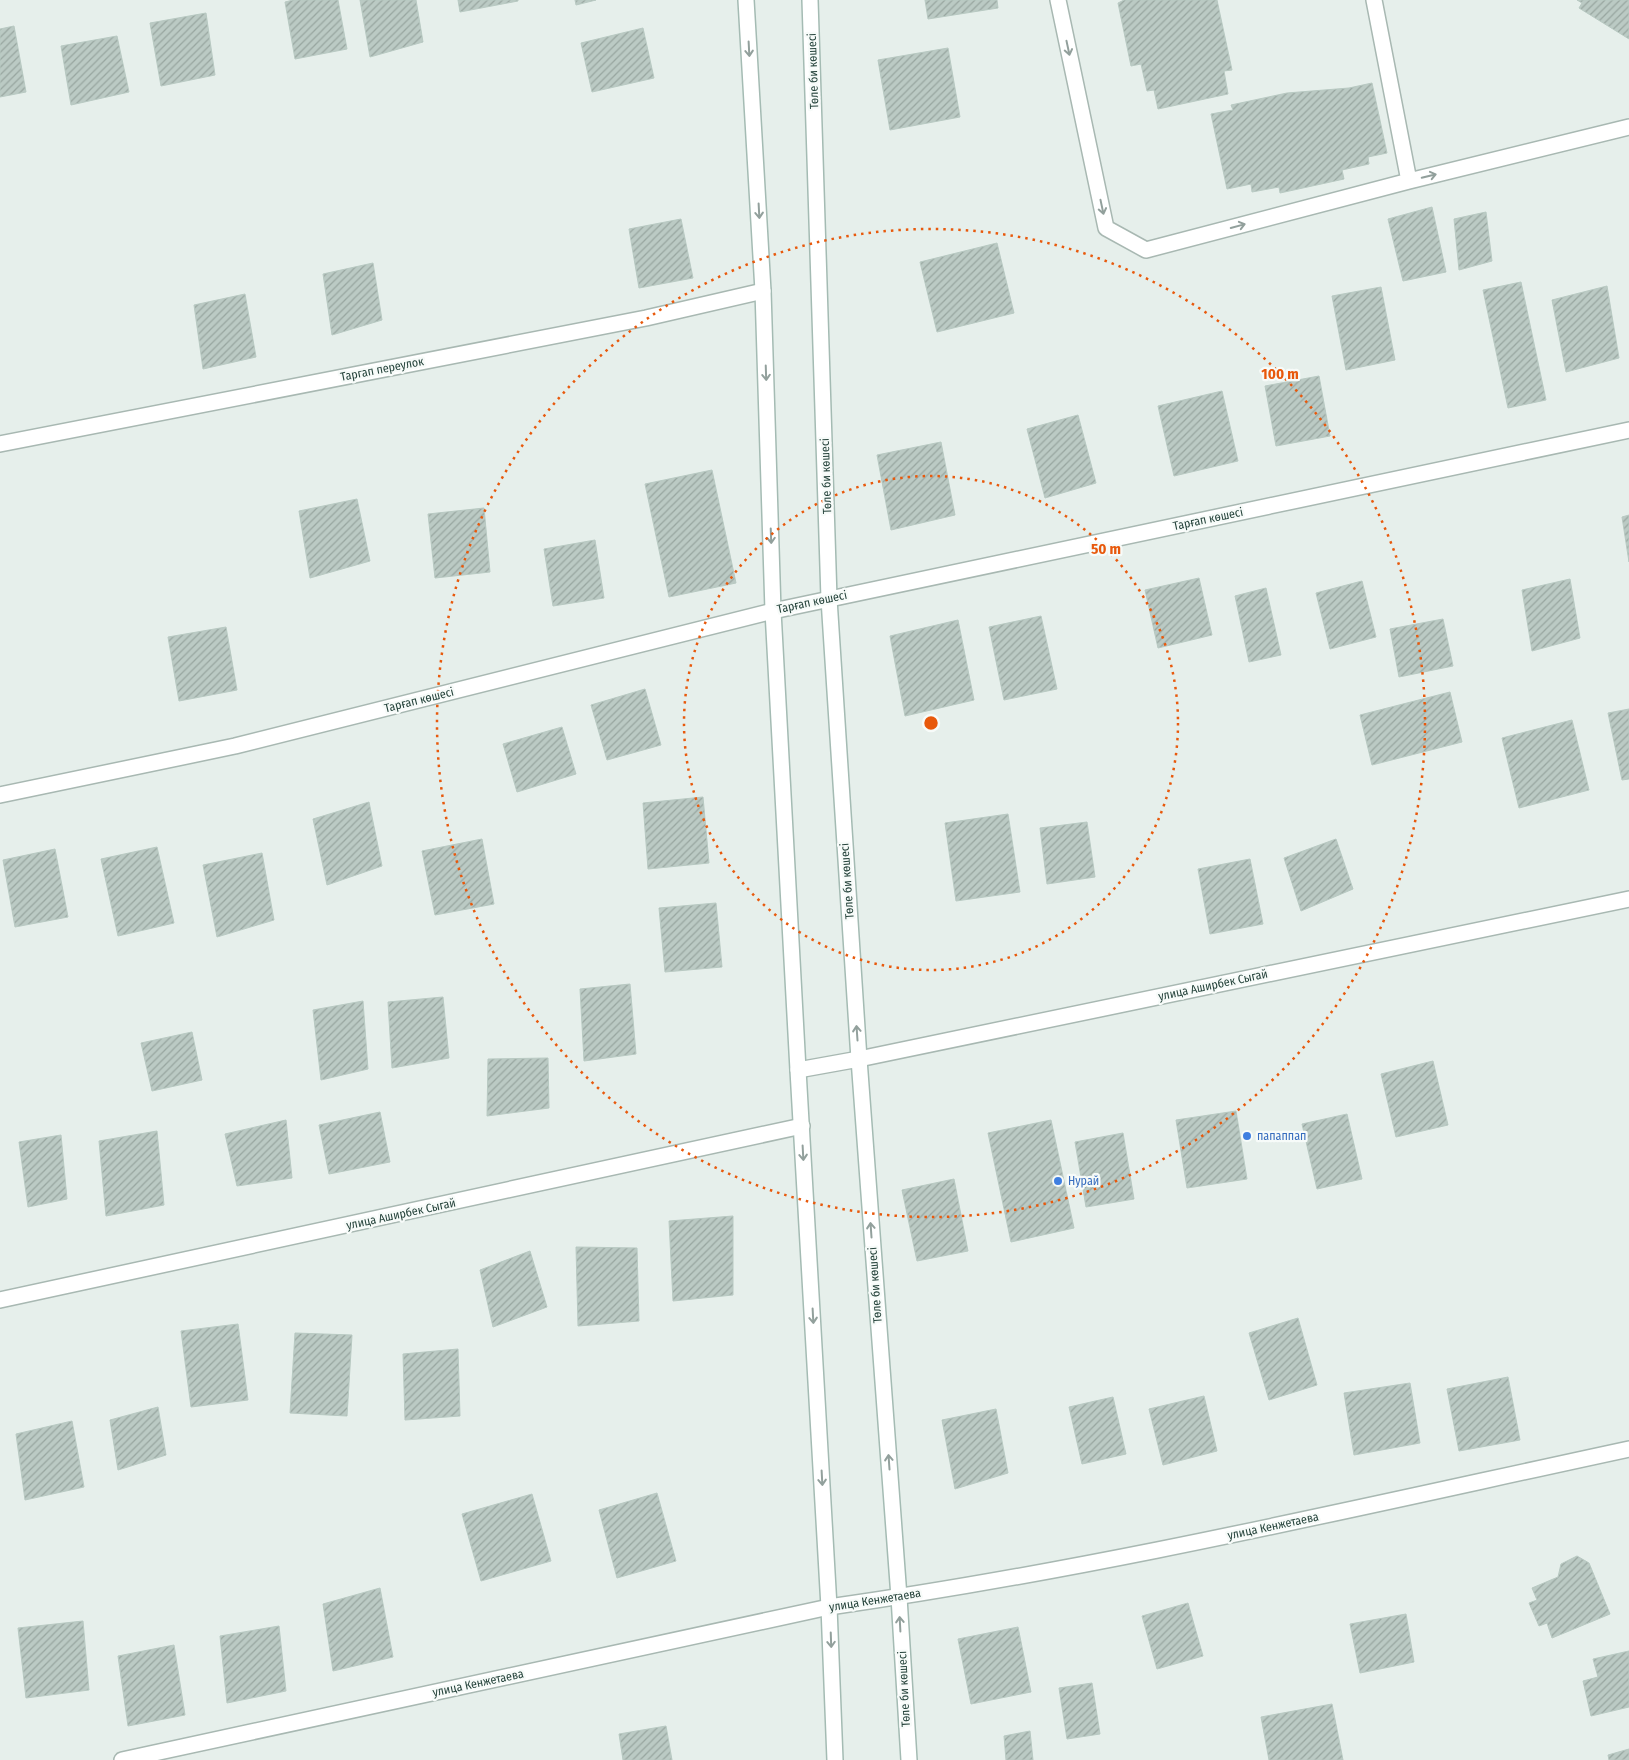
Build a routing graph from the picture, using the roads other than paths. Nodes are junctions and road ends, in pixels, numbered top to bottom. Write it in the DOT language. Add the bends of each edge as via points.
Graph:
graph roads {
  1 [pos="746,0"];
  2 [pos="810,0"];
  3 [pos="1058,0"];
  4 [pos="1374,0"];
  5 [pos="1629,127"];
  6 [pos="1410,181"];
  7 [pos="763,291"];
  8 [pos="1629,430"];
  9 [pos="0,444"];
  10 [pos="829,599"];
  11 [pos="773,611"];
  12 [pos="0,795"];
  13 [pos="1629,899"];
  14 [pos="858,1059"];
  15 [pos="798,1070"];
  16 [pos="802,1126"];
  17 [pos="0,1300"];
  18 [pos="1629,1449"];
  19 [pos="899,1597"];
  20 [pos="829,1607"];
  21 [pos="122,1760"];
  22 [pos="836,1760"];
  23 [pos="908,1760"];
  1 -- 7 [label="street, one-way"];
  2 -- 10 [label="street, Төле би көшесі"];
  3 -- 6 [label="street, one-way" via="1106,228 1146,250"];
  4 -- 6 [label="street"];
  6 -- 5 [label="street, one-way"];
  7 -- 9 [label="street, Таргап переулок" via="646,318"];
  7 -- 11 [label="street, one-way"];
  8 -- 10 [label="street, Тарғап көшесі"];
  10 -- 11 [label="street, Тарғап көшесі"];
  14 -- 10 [label="street, Төле би көшесі, one-way"];
  11 -- 12 [label="street, Тарғап көшесі" via="235,746"];
  11 -- 15 [label="street"];
  13 -- 14 [label="street, улица Аширбек Сыгай"];
  14 -- 15 [label="street, улица Аширбек Сыгай"];
  19 -- 14 [label="street, Төле би көшесі, one-way"];
  15 -- 16 [label="street"];
  16 -- 17 [label="street, улица Аширбек Сыгай"];
  16 -- 20 [label="street, one-way"];
  18 -- 19 [label="street, улица Кенжетаева" via="1174,1547"];
  19 -- 20 [label="street, улица Кенжетаева"];
  23 -- 19 [label="street, Төле би көшесі, one-way"];
  20 -- 21 [label="street, улица Кенжетаева"];
  20 -- 22 [label="street, one-way"];
}
